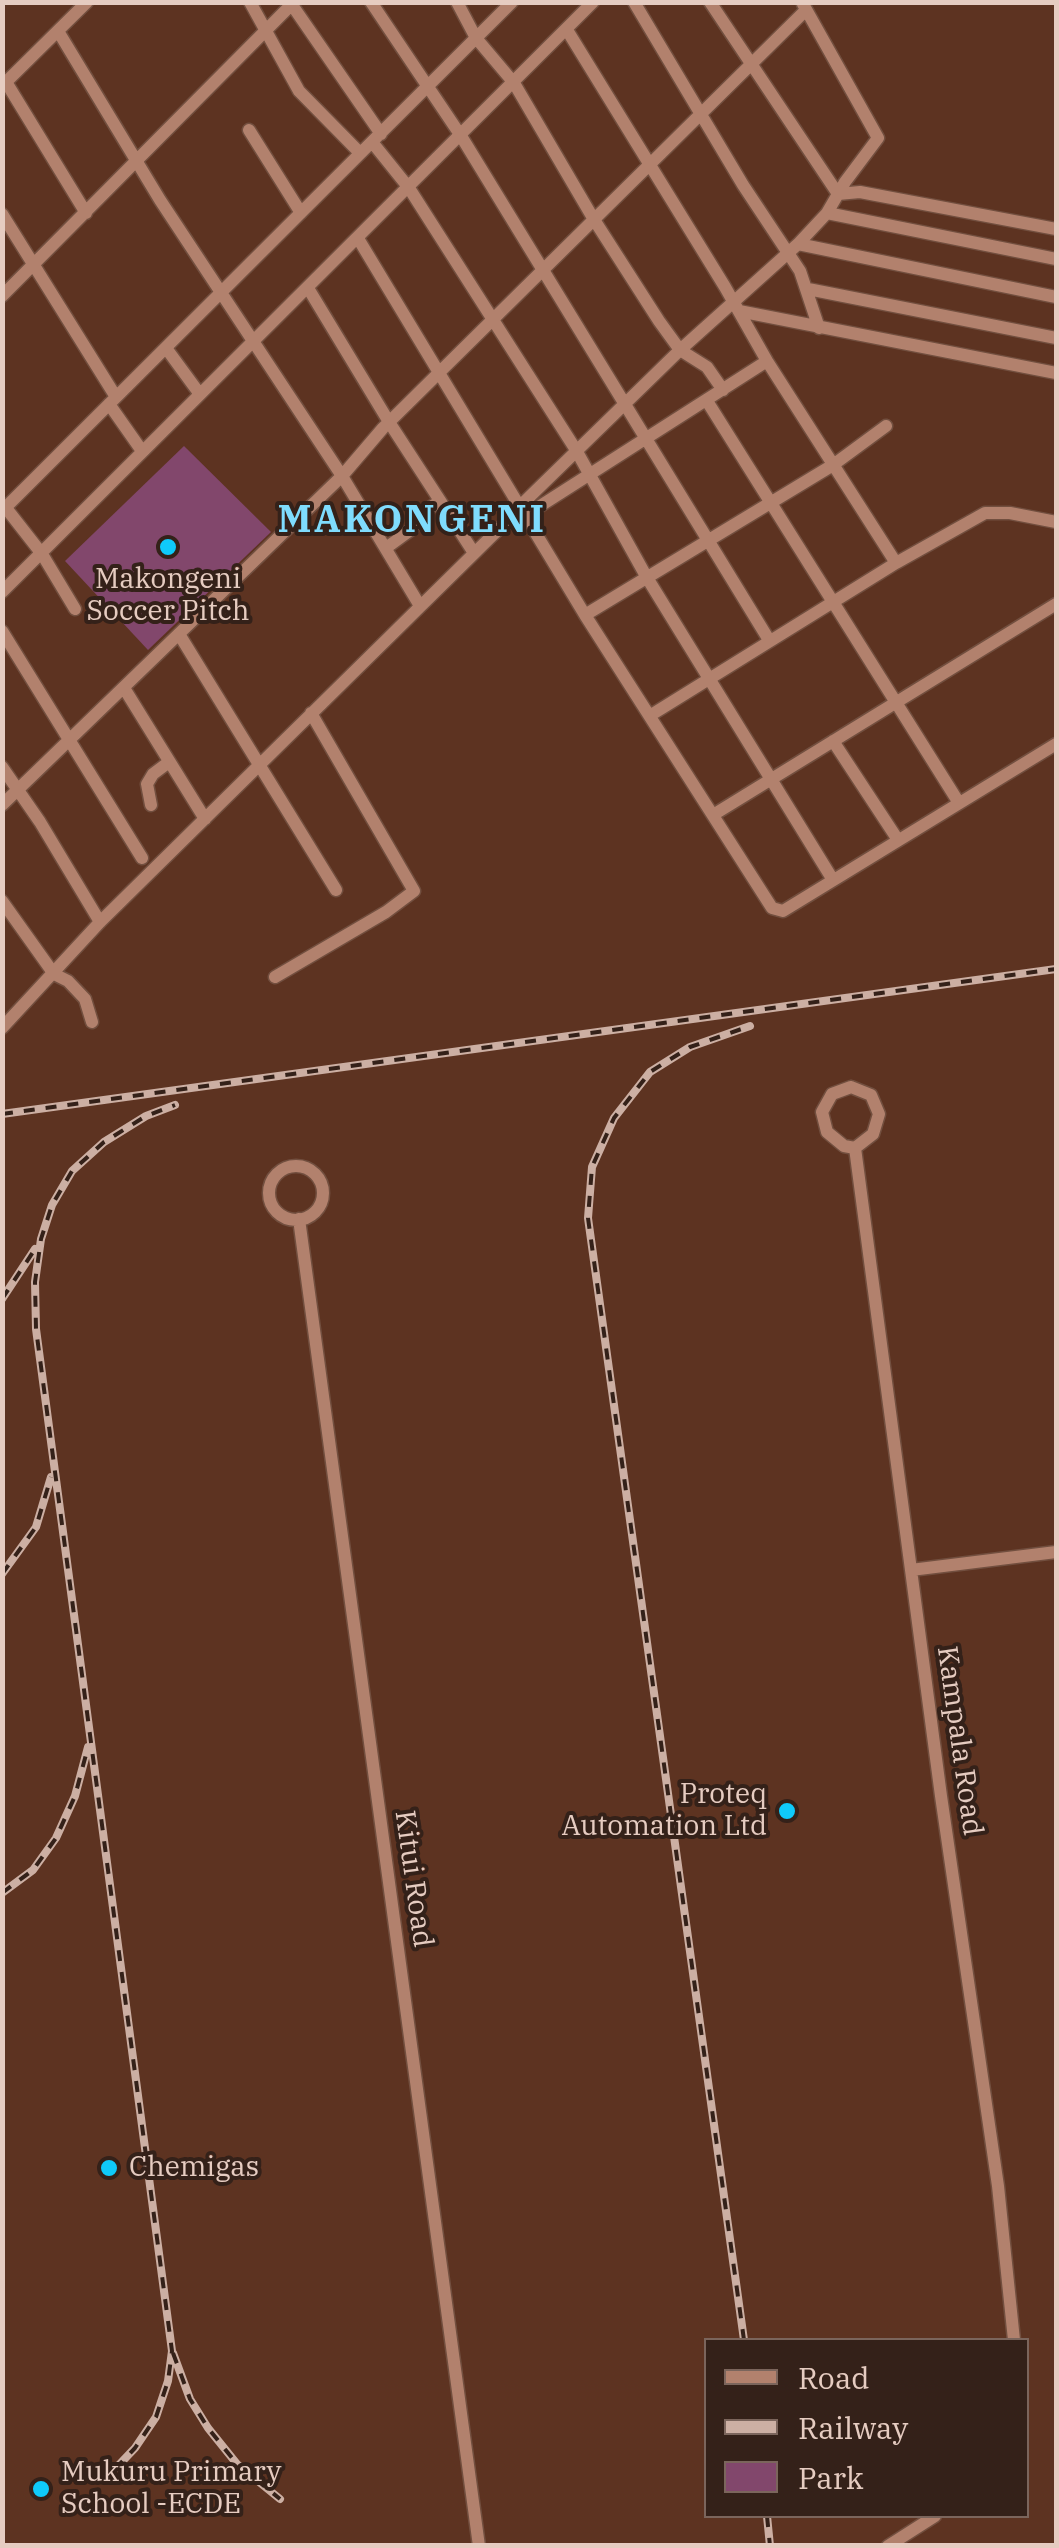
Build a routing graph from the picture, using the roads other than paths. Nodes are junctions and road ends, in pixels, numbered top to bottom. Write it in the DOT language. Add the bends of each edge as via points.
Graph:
graph roads {
  1 [pos="87,2"];
  2 [pos="250,2"];
  3 [pos="371,2"];
  4 [pos="457,2"];
  5 [pos="512,2"];
  6 [pos="593,2"];
  7 [pos="634,2"];
  8 [pos="710,2"];
  9 [pos="292,3"];
  10 [pos="804,6"];
  11 [pos="58,30"];
  12 [pos="263,30"];
  13 [pos="567,30"];
  14 [pos="476,38"];
  15 [pos="750,64"];
  16 [pos="514,83"];
  17 [pos="4,84"];
  18 [pos="428,88"];
  19 [pos="700,114"];
  20 [pos="249,130"];
  21 [pos="461,136"];
  22 [pos="377,138"];
  23 [pos="360,153"];
  24 [pos="137,162"];
  25 [pos="650,164"];
  26 [pos="409,188"];
  27 [pos="838,194"];
  28 [pos="86,213"];
  29 [pos="302,213"];
  30 [pos="827,213"];
  31 [pos="2,214"];
  32 [pos="593,218"];
  33 [pos="1056,228"];
  34 [pos="359,240"];
  35 [pos="793,249"];
  36 [pos="1056,259"];
  37 [pos="34,266"];
  38 [pos="542,270"];
  39 [pos="308,288"];
  40 [pos="808,289"];
  41 [pos="220,294"];
  42 [pos="2,296"];
  43 [pos="1056,297"];
  44 [pos="736,307"];
  45 [pos="494,319"];
  46 [pos="819,328"];
  47 [pos="1056,338"];
  48 [pos="253,342"];
  49 [pos="166,348"];
  50 [pos="680,350"];
  51 [pos="767,362"];
  52 [pos="440,373"];
  53 [pos="1056,373"];
  54 [pos="723,390"];
  55 [pos="199,393"];
  56 [pos="112,401"];
  57 [pos="707,401"];
  58 [pos="626,404"];
  59 [pos="389,422"];
  60 [pos="886,426"];
  61 [pos="645,438"];
  62 [pos="576,450"];
  63 [pos="142,451"];
  64 [pos="833,464"];
  65 [pos="590,474"];
  66 [pos="342,476"];
  67 [pos="440,501"];
  68 [pos="770,502"];
  69 [pos="5,504"];
  70 [pos="523,509"];
  71 [pos="1056,522"];
  72 [pos="708,538"];
  73 [pos="386,548"];
  74 [pos="474,553"];
  75 [pos="42,554"];
  76 [pos="896,563"];
  77 [pos="646,576"];
  78 [pos="2,592"];
  79 [pos="832,602"];
  80 [pos="1056,604"];
  81 [pos="420,606"];
  82 [pos="76,609"];
  83 [pos="585,614"];
  84 [pos="2,631"];
  85 [pos="179,634"];
  86 [pos="769,640"];
  87 [pos="709,677"];
  88 [pos="124,688"];
  89 [pos="894,704"];
  90 [pos="311,712"];
  91 [pos="651,715"];
  92 [pos="70,741"];
  93 [pos="833,741"];
  94 [pos="1056,744"];
  95 [pos="169,762"];
  96 [pos="259,764"];
  97 [pos="2,767"];
  98 [pos="770,780"];
  99 [pos="19,792"];
  100 [pos="959,803"];
  101 [pos="2,805"];
  102 [pos="151,805"];
  103 [pos="713,815"];
  104 [pos="205,818"];
  105 [pos="898,840"];
  106 [pos="142,858"];
  107 [pos="832,880"];
  108 [pos="336,890"];
  109 [pos="2,901"];
  110 [pos="100,922"];
  111 [pos="54,974"];
  112 [pos="275,977"];
  113 [pos="92,1022"];
  114 [pos="2,1028"];
  115 [pos="855,1148"];
  116 [pos="298,1219"];
  117 [pos="1056,1552"];
  118 [pos="911,1570"];
  119 [pos="1014,2338"];
  120 [pos="931,2518"];
  121 [pos="479,2546"];
  122 [pos="888,2546"];
  1 -- 11 [label="street"];
  2 -- 12 [label="street"];
  3 -- 18 [label="street"];
  4 -- 14 [label="street"];
  5 -- 14 [label="street"];
  6 -- 13 [label="street"];
  7 -- 19 [label="street"];
  8 -- 15 [label="street"];
  9 -- 12 [label="street"];
  9 -- 22 [label="street"];
  10 -- 15 [label="street"];
  10 -- 27 [label="street" via="878,138"];
  11 -- 17 [label="street"];
  11 -- 24 [label="street"];
  12 -- 23 [label="street" via="306,100"];
  12 -- 24 [label="street"];
  13 -- 16 [label="street"];
  13 -- 25 [label="street"];
  14 -- 16 [label="street"];
  14 -- 18 [label="street"];
  15 -- 19 [label="street"];
  15 -- 27 [label="street"];
  16 -- 21 [label="street"];
  16 -- 32 [label="street"];
  17 -- 28 [label="street"];
  18 -- 21 [label="street"];
  18 -- 22 [label="street"];
  19 -- 25 [label="street"];
  19 -- 35 [label="street"];
  20 -- 29 [label="street"];
  21 -- 26 [label="street"];
  21 -- 38 [label="street"];
  22 -- 23 [label="street"];
  22 -- 26 [label="street"];
  23 -- 29 [label="street"];
  24 -- 28 [label="street"];
  24 -- 41 [label="street"];
  25 -- 32 [label="street"];
  25 -- 44 [label="street"];
  26 -- 34 [label="street"];
  26 -- 45 [label="street"];
  27 -- 30 [label="street"];
  27 -- 33 [label="street" via="860,192"];
  28 -- 37 [label="street"];
  29 -- 41 [label="street"];
  30 -- 35 [label="street"];
  30 -- 36 [label="street"];
  31 -- 37 [label="street"];
  32 -- 38 [label="street"];
  32 -- 50 [label="street"];
  34 -- 39 [label="street"];
  34 -- 52 [label="street"];
  35 -- 40 [label="street"];
  35 -- 43 [label="street"];
  35 -- 44 [label="street"];
  37 -- 42 [label="street"];
  37 -- 56 [label="street"];
  38 -- 45 [label="street"];
  38 -- 58 [label="street"];
  39 -- 48 [label="street"];
  39 -- 59 [label="street"];
  40 -- 46 [label="street"];
  40 -- 47 [label="street"];
  41 -- 48 [label="street"];
  41 -- 49 [label="street"];
  44 -- 46 [label="street"];
  44 -- 50 [label="street"];
  44 -- 51 [label="street"];
  45 -- 52 [label="street"];
  45 -- 62 [label="street"];
  46 -- 53 [label="street"];
  48 -- 55 [label="street"];
  48 -- 66 [label="street"];
  49 -- 55 [label="street"];
  49 -- 56 [label="street"];
  50 -- 54 [label="street" via="707,367"];
  50 -- 58 [label="street"];
  51 -- 54 [label="street"];
  51 -- 64 [label="street"];
  52 -- 59 [label="street"];
  52 -- 70 [label="street"];
  54 -- 57 [label="street"];
  55 -- 63 [label="street"];
  56 -- 63 [label="street"];
  56 -- 69 [label="street"];
  57 -- 61 [label="street"];
  57 -- 68 [label="street"];
  58 -- 61 [label="street"];
  58 -- 62 [label="street"];
  59 -- 66 [label="street"];
  59 -- 67 [label="street"];
  60 -- 64 [label="street"];
  61 -- 65 [label="street"];
  61 -- 72 [label="street"];
  62 -- 65 [label="street"];
  62 -- 70 [label="street"];
  63 -- 75 [label="street"];
  64 -- 68 [label="street"];
  64 -- 76 [label="street"];
  65 -- 70 [label="street"];
  65 -- 77 [label="street"];
  66 -- 73 [label="street"];
  66 -- 85 [label="street"];
  67 -- 73 [label="street"];
  67 -- 74 [label="street"];
  68 -- 72 [label="street"];
  68 -- 79 [label="street"];
  69 -- 75 [label="street"];
  70 -- 74 [label="street"];
  70 -- 83 [label="street"];
  71 -- 76 [label="street" via="985,513"];
  72 -- 77 [label="street"];
  72 -- 86 [label="street"];
  73 -- 81 [label="street"];
  74 -- 81 [label="street"];
  75 -- 78 [label="street"];
  75 -- 82 [label="street"];
  76 -- 79 [label="street"];
  77 -- 83 [label="street"];
  77 -- 87 [label="street"];
  79 -- 86 [label="street"];
  79 -- 89 [label="street"];
  80 -- 89 [label="street"];
  81 -- 90 [label="street"];
  83 -- 91 [label="street"];
  84 -- 92 [label="street"];
  85 -- 88 [label="street"];
  85 -- 96 [label="street"];
  86 -- 87 [label="street"];
  87 -- 91 [label="street"];
  87 -- 98 [label="street"];
  88 -- 92 [label="street"];
  88 -- 95 [label="street"];
  89 -- 93 [label="street"];
  89 -- 100 [label="street"];
  90 -- 96 [label="street"];
  90 -- 112 [label="street" via="414,891"];
  91 -- 103 [label="street"];
  92 -- 99 [label="street"];
  92 -- 106 [label="street"];
  93 -- 98 [label="street"];
  93 -- 105 [label="street"];
  94 -- 100 [label="street"];
  95 -- 102 [label="street" via="147,784"];
  95 -- 104 [label="street"];
  96 -- 104 [label="street"];
  96 -- 108 [label="street"];
  97 -- 99 [label="street"];
  98 -- 103 [label="street"];
  98 -- 107 [label="street"];
  99 -- 101 [label="street"];
  99 -- 110 [label="street"];
  100 -- 105 [label="street"];
  103 -- 107 [label="street" via="777,911"];
  104 -- 110 [label="street"];
  105 -- 107 [label="street"];
  109 -- 111 [label="street"];
  110 -- 111 [label="street"];
  111 -- 113 [label="street" via="85,999"];
  111 -- 114 [label="street"];
  115 -- 115 [label="street" via="834,1140 822,1123 825,1102 841,1088 871,1095 880,1114 873,1134"];
  115 -- 118 [label="street, Kampala Road"];
  116 -- 116 [label="street" via="314,1212 323,1192 314,1173 292,1166 272,1178 269,1196 276,1212"];
  116 -- 121 [label="street, Kitui Road"];
  117 -- 118 [label="street"];
  118 -- 119 [label="street, Kampala Road"];
  120 -- 122 [label="street"];
}
